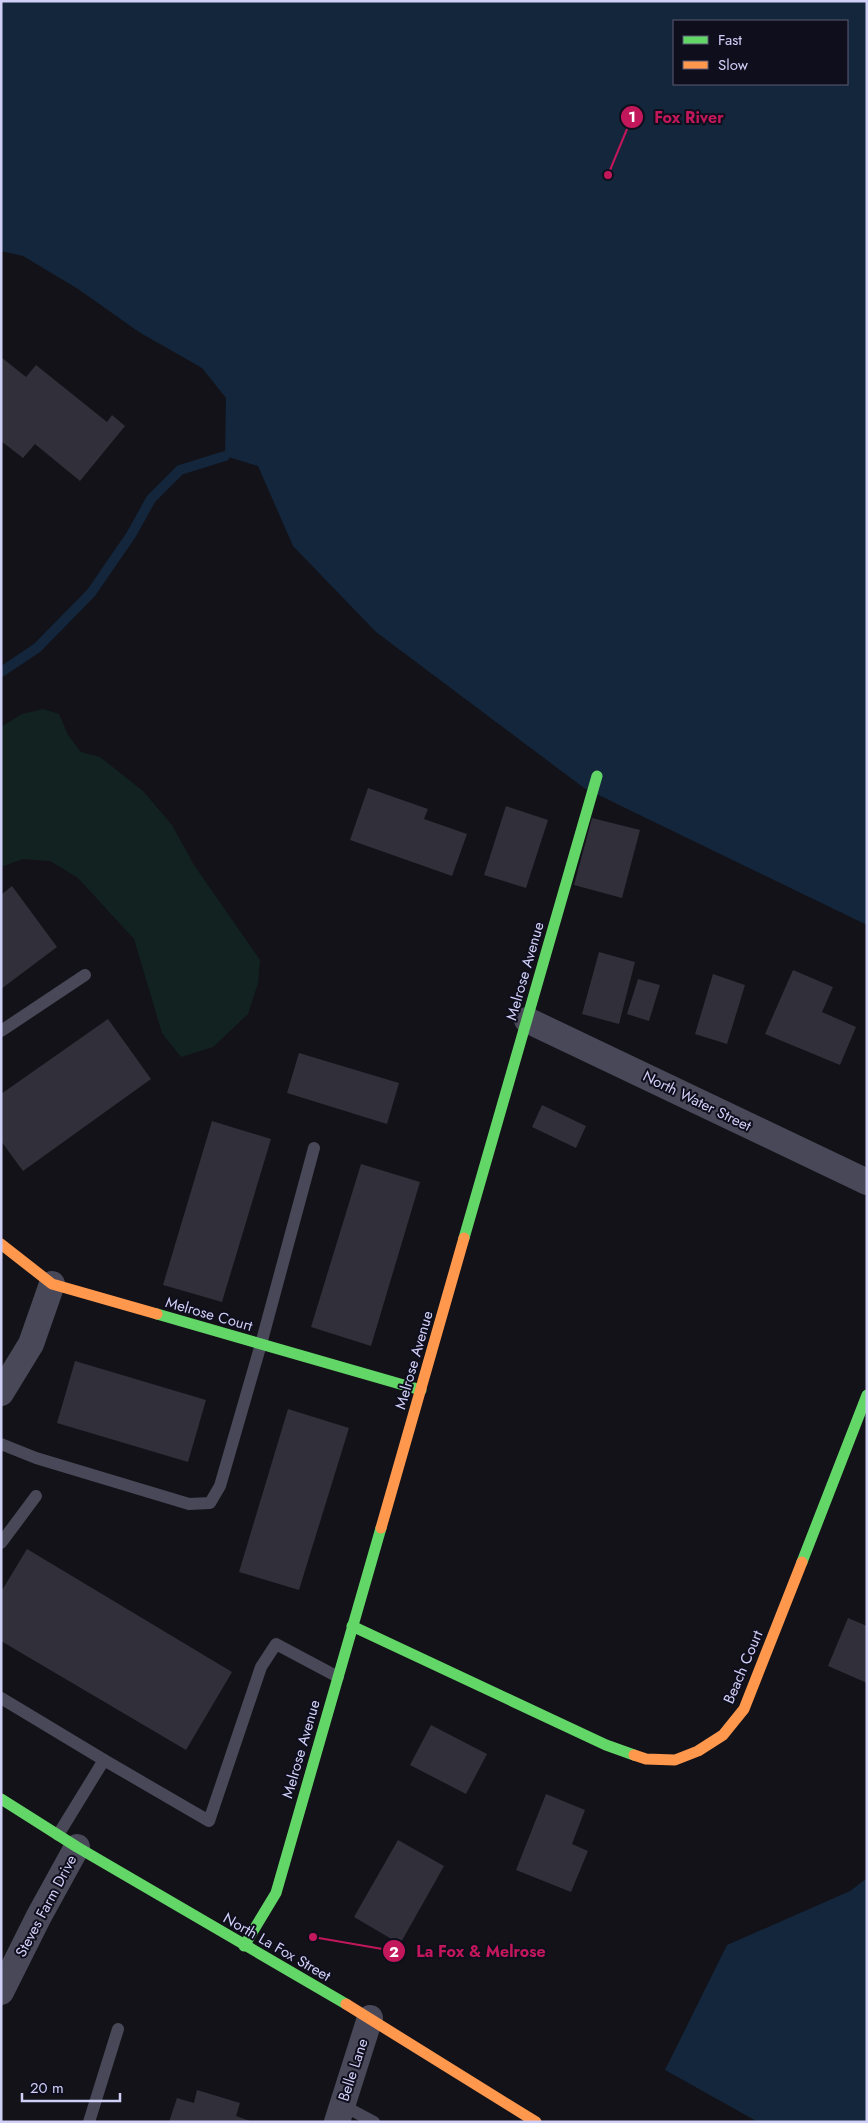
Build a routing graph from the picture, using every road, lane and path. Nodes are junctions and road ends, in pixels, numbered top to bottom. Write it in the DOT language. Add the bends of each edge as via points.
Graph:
graph roads {
  1 [pos="597,776"];
  2 [pos="85,975"];
  3 [pos="527,1020"];
  4 [pos="1,1031"];
  5 [pos="314,1148"];
  6 [pos="867,1182"];
  7 [pos="1,1244"];
  8 [pos="52,1284"];
  9 [pos="261,1344"];
  10 [pos="421,1390"];
  11 [pos="1,1393"];
  12 [pos="867,1395"];
  13 [pos="1,1444"];
  14 [pos="36,1496"];
  15 [pos="1,1543"];
  16 [pos="352,1626"];
  17 [pos="338,1677"];
  18 [pos="1,1698"];
  19 [pos="104,1760"];
  20 [pos="1,1800"];
  21 [pos="67,1841"];
  22 [pos="244,1946"];
  23 [pos="1,1992"];
  24 [pos="370,2018"];
  25 [pos="118,2029"];
  26 [pos="340,2113"];
  27 [pos="514,2116"];
  28 [pos="89,2122"];
  29 [pos="374,2122"];
  30 [pos="536,2122"];
  1 -- 3 [label="street, Melrose Avenue"];
  2 -- 4 [label="lane"];
  3 -- 6 [label="street, North Water Street"];
  3 -- 10 [label="street, Melrose Avenue"];
  5 -- 9 [label="lane"];
  7 -- 8 [label="street, Melrose Court"];
  8 -- 9 [label="street, Melrose Court"];
  8 -- 11 [label="street" via="31,1344"];
  9 -- 10 [label="street, Melrose Court"];
  9 -- 13 [label="lane" via="220,1486 210,1503 188,1504 36,1458"];
  10 -- 16 [label="street, Melrose Avenue"];
  12 -- 16 [label="street, Beach Court" via="744,1710 723,1735 698,1751 675,1760 646,1759 606,1745"];
  14 -- 15 [label="lane"];
  16 -- 17 [label="street, Melrose Avenue"];
  17 -- 19 [label="lane" via="276,1644 261,1667 209,1821"];
  17 -- 22 [label="street, Melrose Avenue" via="276,1893"];
  18 -- 19 [label="lane"];
  19 -- 21 [label="lane"];
  20 -- 21 [label="street, North La Fox Street"];
  21 -- 22 [label="street, North La Fox Street"];
  21 -- 23 [label="street, Steves Farm Drive" via="39,1916"];
  22 -- 24 [label="street, North La Fox Street"];
  24 -- 26 [label="street, Belle Lane"];
  24 -- 27 [label="street, North La Fox Street"];
  25 -- 28 [label="lane"];
  26 -- 29 [label="lane"];
  27 -- 30 [label="street, North La Fox Street"];
}
